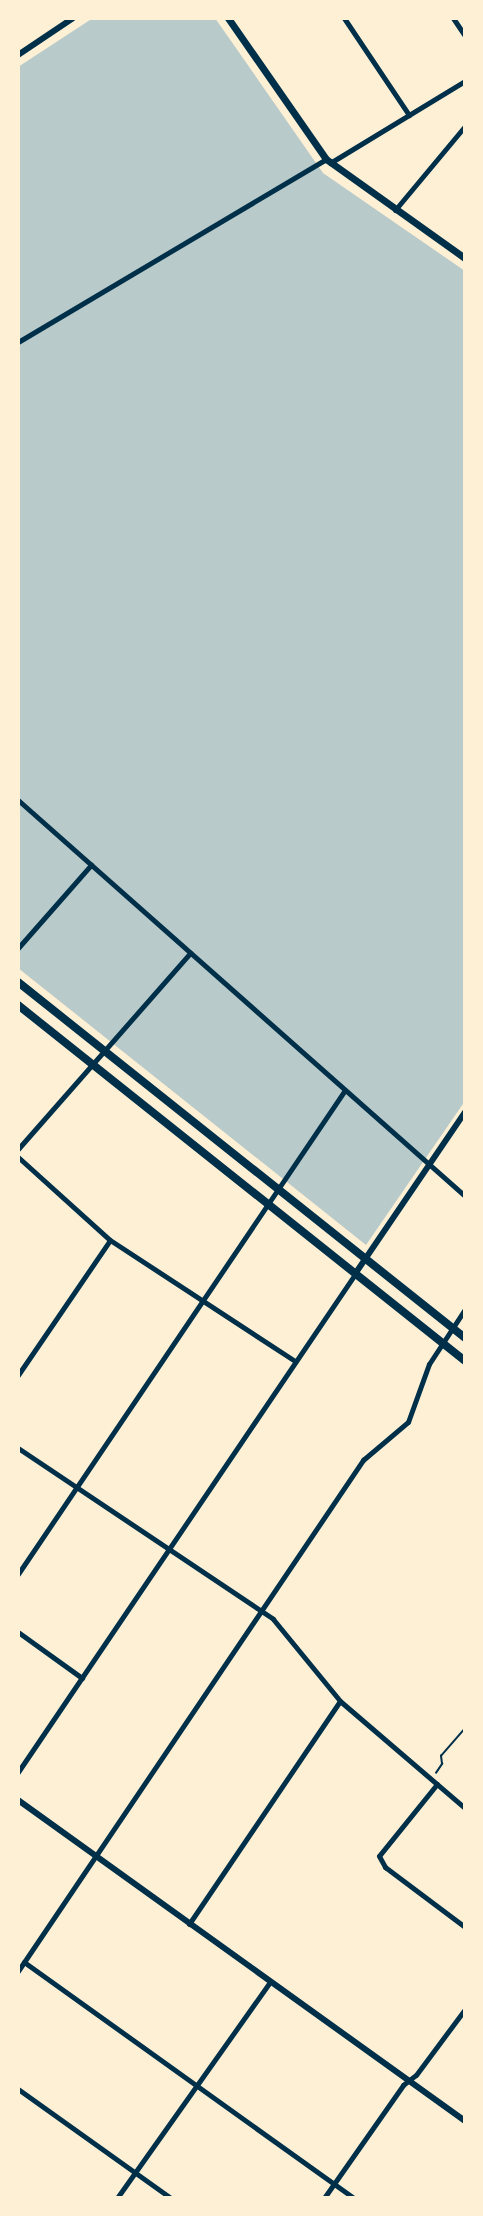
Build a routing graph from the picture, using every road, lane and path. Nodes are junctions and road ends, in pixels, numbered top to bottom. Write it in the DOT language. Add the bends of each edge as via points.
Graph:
graph roads {
  1 [pos="73,18"];
  2 [pos="228,18"];
  3 [pos="344,18"];
  4 [pos="453,18"];
  5 [pos="465,36"];
  6 [pos="18,55"];
  7 [pos="465,81"];
  8 [pos="409,115"];
  9 [pos="465,126"];
  10 [pos="328,161"];
  11 [pos="395,210"];
  12 [pos="465,258"];
  13 [pos="18,342"];
  14 [pos="18,800"];
  15 [pos="91,864"];
  16 [pos="18,948"];
  17 [pos="190,953"];
  18 [pos="18,982"];
  19 [pos="18,1005"];
  20 [pos="104,1050"];
  21 [pos="92,1064"];
  22 [pos="345,1090"];
  23 [pos="465,1112"];
  24 [pos="18,1149"];
  25 [pos="18,1157"];
  26 [pos="428,1164"];
  27 [pos="278,1189"];
  28 [pos="465,1196"];
  29 [pos="268,1204"];
  30 [pos="110,1240"];
  31 [pos="365,1258"];
  32 [pos="355,1274"];
  33 [pos="203,1300"];
  34 [pos="465,1309"];
  35 [pos="452,1328"];
  36 [pos="465,1338"];
  37 [pos="442,1343"];
  38 [pos="295,1361"];
  39 [pos="465,1361"];
  40 [pos="18,1375"];
  41 [pos="18,1448"];
  42 [pos="77,1486"];
  43 [pos="169,1549"];
  44 [pos="18,1574"];
  45 [pos="262,1612"];
  46 [pos="18,1632"];
  47 [pos="82,1678"];
  48 [pos="340,1701"];
  49 [pos="465,1728"];
  50 [pos="18,1772"];
  51 [pos="431,1779"];
  52 [pos="437,1784"];
  53 [pos="18,1800"];
  54 [pos="465,1808"];
  55 [pos="97,1856"];
  56 [pos="189,1924"];
  57 [pos="465,1927"];
  58 [pos="24,1962"];
  59 [pos="18,1971"];
  60 [pos="270,1982"];
  61 [pos="465,2009"];
  62 [pos="409,2081"];
  63 [pos="197,2085"];
  64 [pos="18,2089"];
  65 [pos="465,2121"];
  66 [pos="135,2172"];
  67 [pos="334,2184"];
  68 [pos="117,2198"];
  69 [pos="171,2198"];
  70 [pos="324,2198"];
  71 [pos="354,2198"];
  1 -- 6 [label="street"];
  2 -- 10 [label="main road"];
  3 -- 8 [label="street"];
  4 -- 5 [label="street"];
  7 -- 8 [label="street"];
  8 -- 10 [label="street"];
  9 -- 11 [label="street"];
  10 -- 11 [label="main road"];
  10 -- 13 [label="street"];
  11 -- 12 [label="main road"];
  14 -- 15 [label="street"];
  15 -- 16 [label="street"];
  15 -- 17 [label="street"];
  17 -- 20 [label="street"];
  17 -- 22 [label="street"];
  18 -- 20 [label="main road"];
  19 -- 21 [label="main road"];
  20 -- 21 [label="street"];
  20 -- 27 [label="main road"];
  21 -- 24 [label="street"];
  21 -- 29 [label="main road"];
  22 -- 26 [label="street"];
  22 -- 27 [label="street"];
  23 -- 26 [label="street"];
  25 -- 30 [label="street"];
  26 -- 28 [label="street"];
  26 -- 31 [label="street"];
  27 -- 29 [label="street"];
  27 -- 31 [label="main road"];
  29 -- 32 [label="main road"];
  29 -- 33 [label="street"];
  30 -- 33 [label="street"];
  30 -- 40 [label="street"];
  31 -- 32 [label="street"];
  31 -- 35 [label="main road"];
  32 -- 37 [label="main road"];
  32 -- 38 [label="street"];
  33 -- 38 [label="street"];
  33 -- 42 [label="street"];
  34 -- 35 [label="street"];
  35 -- 36 [label="main road"];
  35 -- 37 [label="street"];
  37 -- 39 [label="main road"];
  37 -- 45 [label="street" via="425,1374 412,1415 363,1460"];
  38 -- 43 [label="street"];
  41 -- 42 [label="street"];
  42 -- 43 [label="street"];
  42 -- 44 [label="street"];
  43 -- 45 [label="street"];
  43 -- 47 [label="street"];
  45 -- 48 [label="street" via="282,1627"];
  45 -- 55 [label="street"];
  46 -- 47 [label="street"];
  47 -- 50 [label="street"];
  48 -- 51 [label="street"];
  48 -- 56 [label="street"];
  49 -- 51 [label="path" via="441,1756 442,1764"];
  51 -- 52 [label="street"];
  52 -- 54 [label="street"];
  52 -- 57 [label="street" via="379,1856 385,1867"];
  53 -- 55 [label="street"];
  55 -- 56 [label="street"];
  55 -- 58 [label="street"];
  56 -- 60 [label="street"];
  58 -- 59 [label="street"];
  58 -- 63 [label="street"];
  60 -- 62 [label="street"];
  60 -- 63 [label="street"];
  61 -- 62 [label="street"];
  62 -- 65 [label="street"];
  62 -- 67 [label="street"];
  63 -- 66 [label="street"];
  63 -- 67 [label="street"];
  64 -- 66 [label="street"];
  66 -- 68 [label="street"];
  66 -- 69 [label="street"];
  67 -- 70 [label="street"];
  67 -- 71 [label="street"];
}
